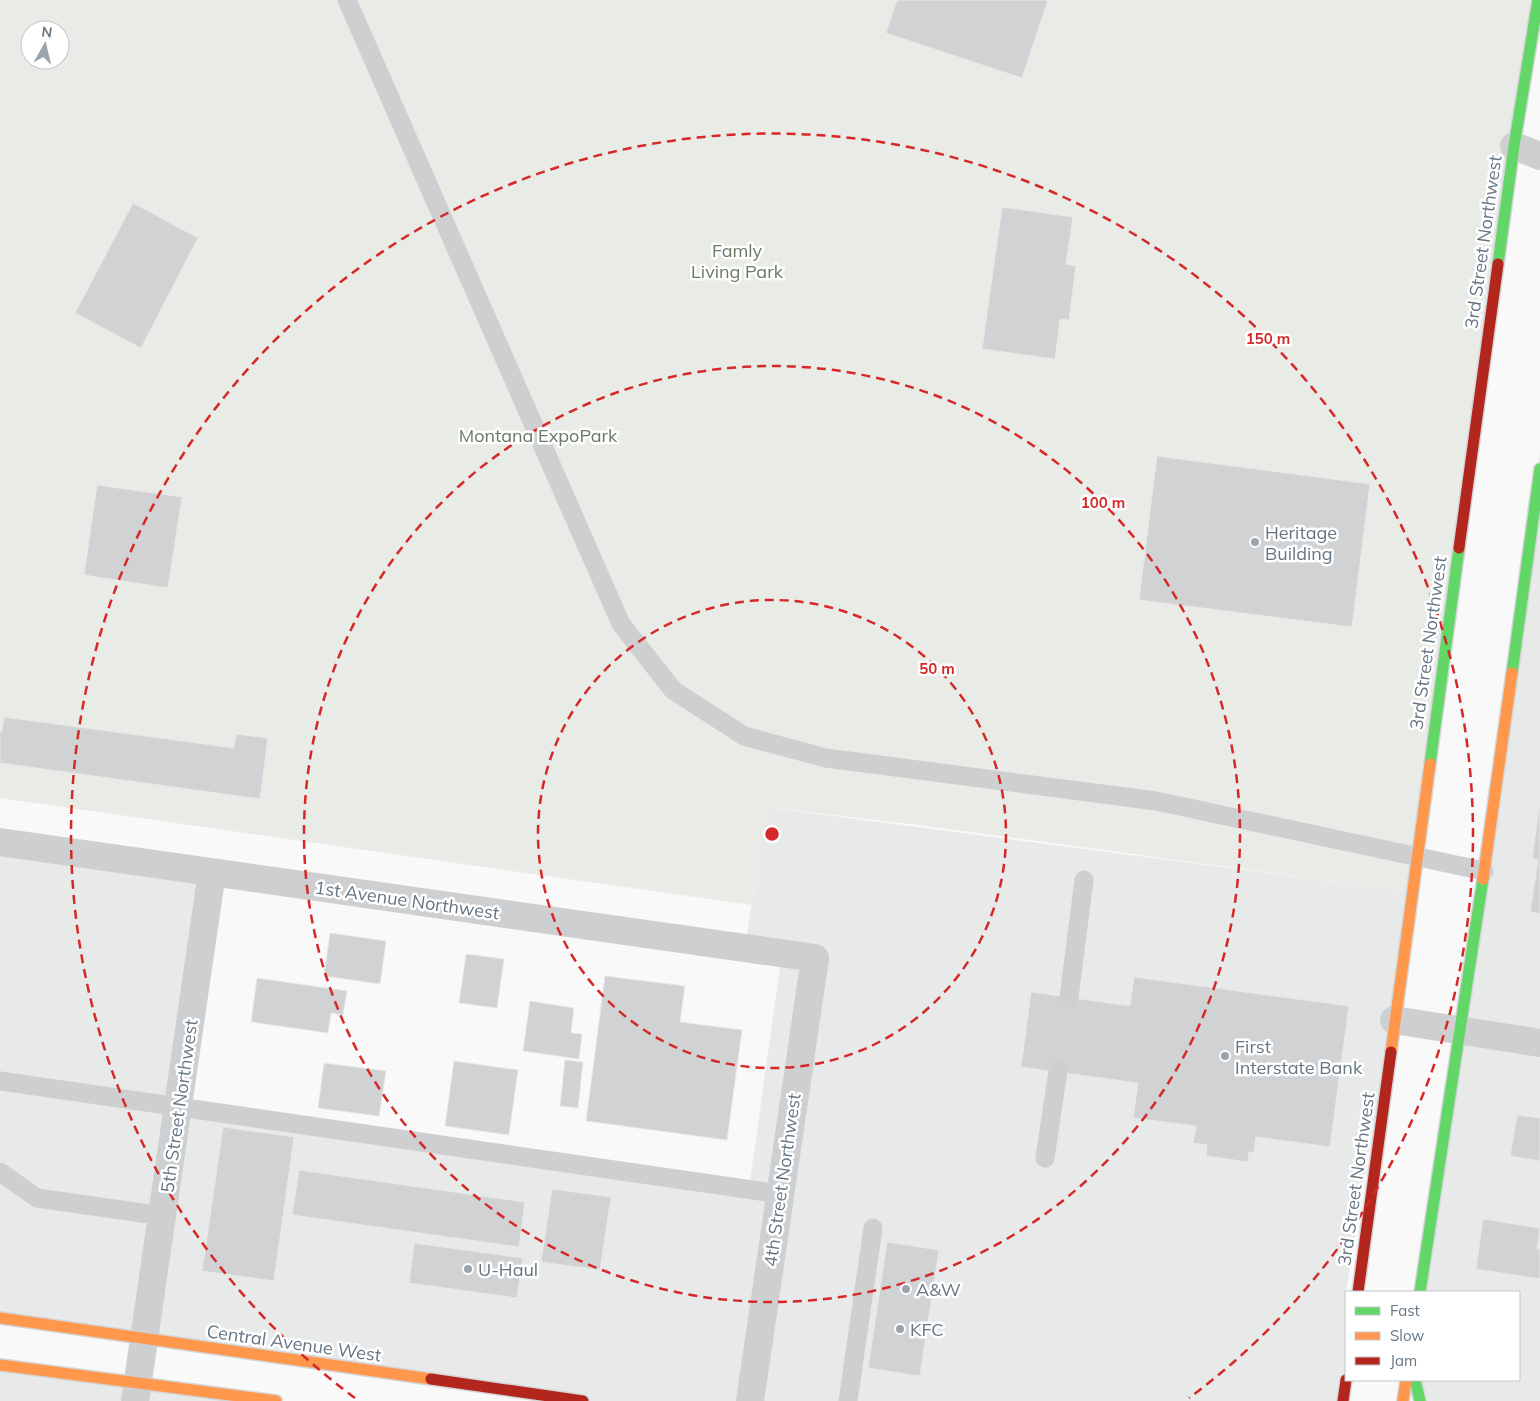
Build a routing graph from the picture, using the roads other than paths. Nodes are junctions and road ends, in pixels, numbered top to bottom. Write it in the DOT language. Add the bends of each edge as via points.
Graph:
graph roads {
  1 [pos="347,0"];
  2 [pos="1538,0"];
  3 [pos="1514,146"];
  4 [pos="1540,156"];
  5 [pos="1540,469"];
  6 [pos="1533,566"];
  7 [pos="0,842"];
  8 [pos="1417,857"];
  9 [pos="212,872"];
  10 [pos="1484,872"];
  11 [pos="1084,880"];
  12 [pos="815,958"];
  13 [pos="1069,997"];
  14 [pos="1394,1020"];
  15 [pos="1461,1030"];
  16 [pos="1540,1043"];
  17 [pos="1058,1072"];
  18 [pos="0,1081"];
  19 [pos="179,1107"];
  20 [pos="1045,1158"];
  21 [pos="0,1172"];
  22 [pos="780,1194"];
  23 [pos="163,1216"];
  24 [pos="873,1228"];
  25 [pos="1358,1291"];
  26 [pos="1420,1291"];
  27 [pos="0,1318"];
  28 [pos="144,1339"];
  29 [pos="0,1365"];
  30 [pos="1346,1381"];
  31 [pos="1406,1381"];
  32 [pos="1415,1381"];
  33 [pos="137,1391"];
  34 [pos="276,1401"];
  35 [pos="583,1401"];
  36 [pos="750,1401"];
  37 [pos="848,1401"];
  38 [pos="1343,1401"];
  39 [pos="1403,1401"];
  40 [pos="1420,1401"];
  1 -- 8 [label="lane" via="621,624 673,690 744,736 826,758 1156,801"];
  2 -- 3 [label="main road, 3rd Street Northwest"];
  3 -- 4 [label="street"];
  3 -- 8 [label="main road, 3rd Street Northwest"];
  5 -- 6 [label="main road"];
  6 -- 10 [label="main road"];
  7 -- 9 [label="street, 1st Avenue Northwest"];
  8 -- 10 [label="lane"];
  8 -- 14 [label="main road, 3rd Street Northwest"];
  9 -- 12 [label="street, 1st Avenue Northwest"];
  9 -- 19 [label="street, 5th Street Northwest"];
  10 -- 15 [label="main road"];
  11 -- 13 [label="lane"];
  12 -- 22 [label="street, 4th Street Northwest"];
  14 -- 15 [label="street"];
  14 -- 25 [label="main road, 3rd Street Northwest"];
  15 -- 16 [label="street"];
  15 -- 26 [label="main road"];
  17 -- 20 [label="lane"];
  18 -- 19 [label="lane"];
  19 -- 22 [label="lane"];
  19 -- 23 [label="street, 5th Street Northwest"];
  21 -- 23 [label="lane" via="37,1198"];
  22 -- 36 [label="street, 4th Street Northwest"];
  23 -- 28 [label="street, 5th Street Northwest"];
  24 -- 37 [label="lane"];
  27 -- 28 [label="main road, Central Avenue West"];
  28 -- 33 [label="street, 5th Street Northwest"];
  28 -- 35 [label="main road, Central Avenue West"];
  29 -- 33 [label="main road"];
  30 -- 38 [label="main road"];
  31 -- 39 [label="main road"];
  32 -- 40 [label="main road"];
  33 -- 34 [label="main road"];
}
